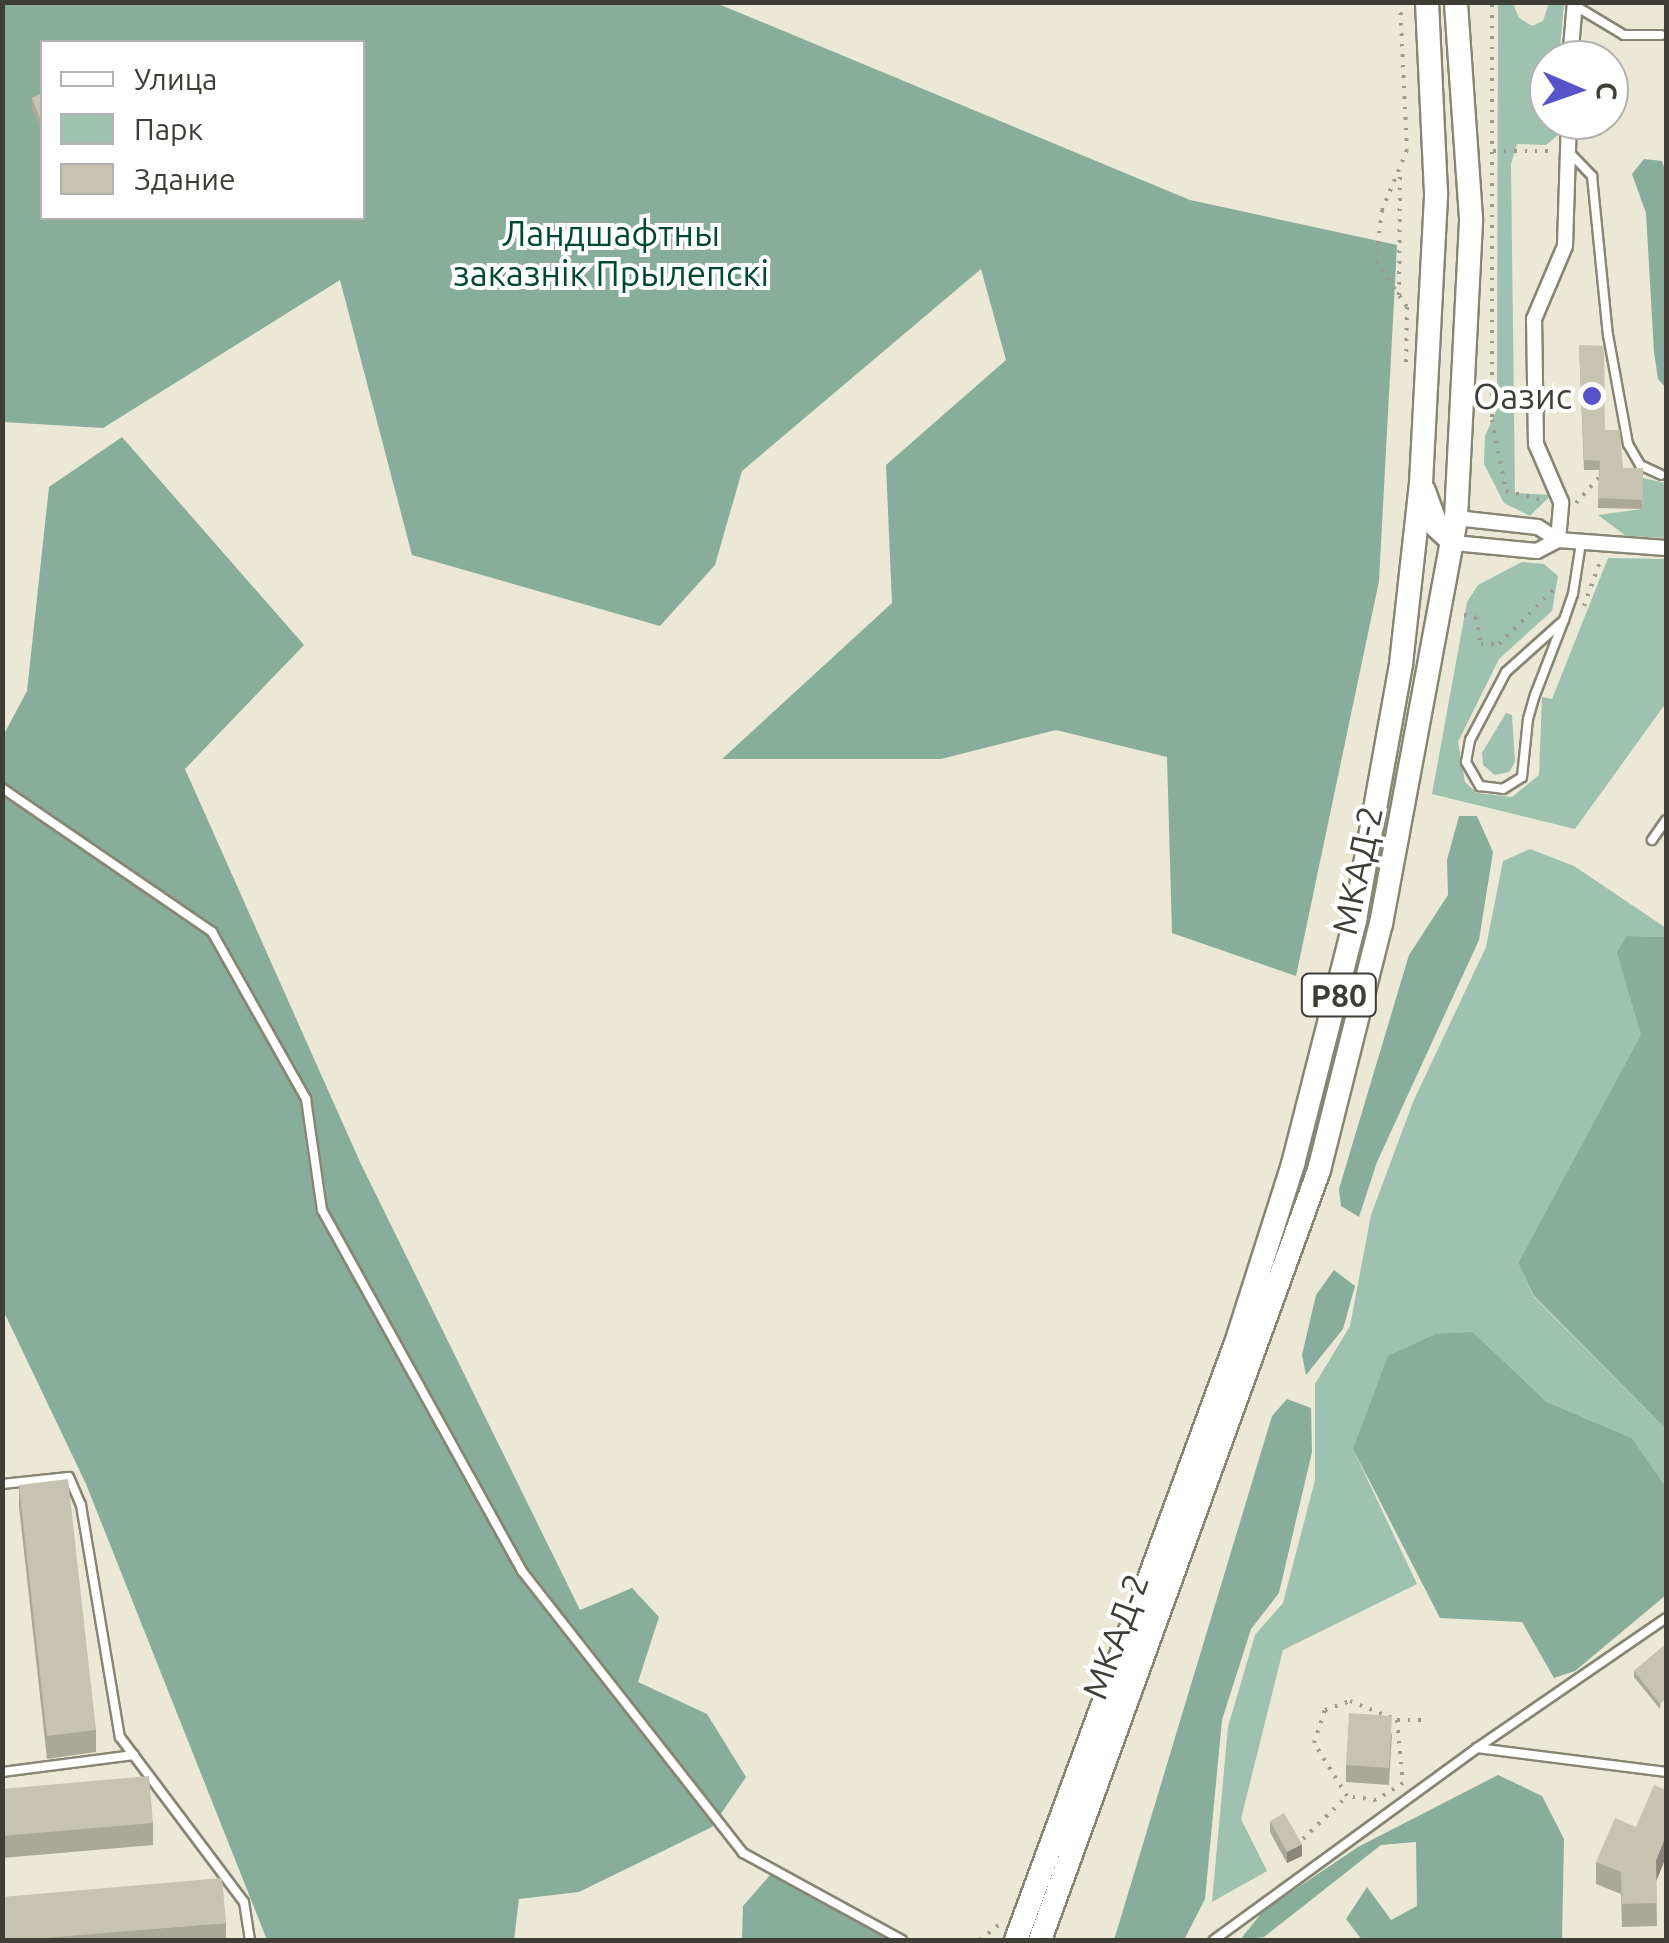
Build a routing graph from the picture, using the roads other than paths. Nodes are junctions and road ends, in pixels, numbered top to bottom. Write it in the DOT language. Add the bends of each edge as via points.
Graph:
graph roads {
  1 [pos="1428,2"];
  2 [pos="1456,2"];
  3 [pos="1574,4"];
  4 [pos="1661,34"];
  5 [pos="1571,40"];
  6 [pos="1569,140"];
  7 [pos="1568,151"];
  8 [pos="1660,475"];
  9 [pos="1421,483"];
  10 [pos="1449,529"];
  11 [pos="1558,540"];
  12 [pos="1581,543"];
  13 [pos="1666,548"];
  14 [pos="1414,564"];
  15 [pos="1564,620"];
  16 [pos="2,788"];
  17 [pos="1666,820"];
  18 [pos="1652,840"];
  19 [pos="2,1484"];
  20 [pos="1666,1618"];
  21 [pos="1476,1748"];
  22 [pos="134,1755"];
  23 [pos="2,1772"];
  24 [pos="1666,1772"];
  25 [pos="1010,1930"];
  26 [pos="250,1940"];
  27 [pos="902,1940"];
  28 [pos="1040,1940"];
  29 [pos="1214,1940"];
  1 -- 9 [label="highway, Р80" via="1436,193"];
  2 -- 10 [label="highway, МКАД-2 / Р80" via="1471,218"];
  3 -- 4 [label="lane" via="1624,35"];
  3 -- 5 [label="street"];
  6 -- 7 [label="street"];
  7 -- 8 [label="lane" via="1592,176 1608,335 1628,444 1640,465"];
  7 -- 11 [label="street" via="1565,246 1534,318 1536,444 1568,504"];
  9 -- 10 [label="highway"];
  9 -- 14 [label="highway, Р80"];
  10 -- 11 [label="street" via="1538,528"];
  10 -- 11 [label="street" via="1537,551"];
  10 -- 14 [label="highway"];
  10 -- 28 [label="highway, МКАД-2 / Р80" via="1382,924 1319,1170"];
  11 -- 12 [label="street"];
  12 -- 13 [label="street"];
  12 -- 15 [label="lane"];
  14 -- 25 [label="highway, Р80" via="1355,920 1293,1164 1236,1343"];
  15 -- 15 [label="lane" via="1506,672 1470,740 1466,762 1480,786 1504,789 1522,777 1528,719"];
  16 -- 27 [label="lane" via="212,932 306,1098 322,1210 522,1571 743,1854"];
  17 -- 18 [label="lane"];
  19 -- 22 [label="lane" via="69,1477 81,1505 120,1737"];
  20 -- 21 [label="lane"];
  21 -- 24 [label="lane"];
  21 -- 29 [label="lane"];
  22 -- 23 [label="lane"];
  22 -- 26 [label="lane" via="244,1902"];
}
